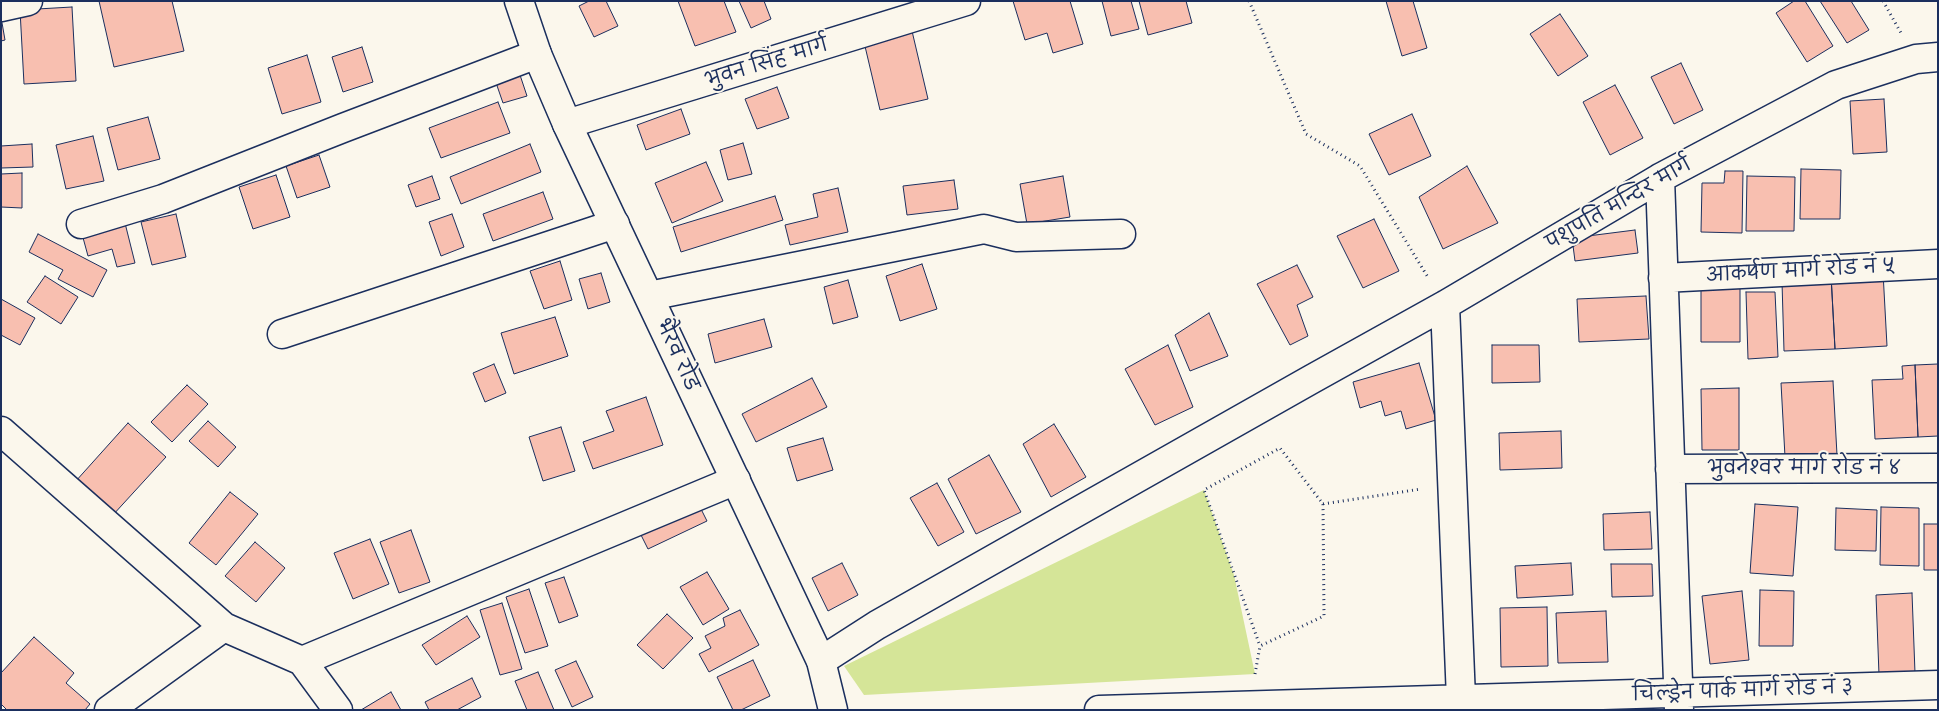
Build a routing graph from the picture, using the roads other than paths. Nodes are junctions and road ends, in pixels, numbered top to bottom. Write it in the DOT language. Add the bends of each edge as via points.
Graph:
graph roads {
  1 [pos="28,1"];
  2 [pos="519,1"];
  3 [pos="966,1"];
  4 [pos="1,7"];
  5 [pos="537,54"];
  6 [pos="1938,57"];
  7 [pos="567,124"];
  8 [pos="1660,178"];
  9 [pos="81,224"];
  10 [pos="615,224"];
  11 [pos="1121,234"];
  12 [pos="1938,264"];
  13 [pos="1663,278"];
  14 [pos="649,296"];
  15 [pos="1445,305"];
  16 [pos="282,334"];
  17 [pos="1,431"];
  18 [pos="1938,468"];
  19 [pos="1670,469"];
  20 [pos="736,480"];
  21 [pos="224,627"];
  22 [pos="302,661"];
  23 [pos="821,661"];
  24 [pos="1938,685"];
  25 [pos="1461,698"];
  26 [pos="1679,701"];
  27 [pos="109,710"];
  28 [pos="338,710"];
  29 [pos="833,710"];
  30 [pos="1099,710"];
  1 -- 4 [label="street"];
  2 -- 5 [label="street, भैरव रोड"];
  3 -- 7 [label="street, भुवन सिंह मार्ग"];
  5 -- 7 [label="street, भैरव रोड"];
  5 -- 9 [label="street" via="163,199"];
  6 -- 8 [label="street, पशुपति मन्दिर मार्ग" via="1916,59 1836,85"];
  7 -- 10 [label="street, भैरव रोड"];
  8 -- 13 [label="street"];
  8 -- 15 [label="street, पशुपति मन्दिर मार्ग"];
  10 -- 14 [label="street, भैरव रोड"];
  10 -- 16 [label="street"];
  11 -- 14 [label="street" via="1016,237 984,229"];
  12 -- 13 [label="street, आकर्षण मार्ग रोड नं ५"];
  13 -- 19 [label="street"];
  14 -- 20 [label="street, भैरव रोड"];
  15 -- 23 [label="street, पशुपति मन्दिर मार्ग" via="876,626"];
  15 -- 25 [label="street"];
  17 -- 21 [label="street"];
  18 -- 19 [label="street, भुवनेश्वर मार्ग रोड नं ४"];
  19 -- 26 [label="street"];
  20 -- 22 [label="street"];
  20 -- 23 [label="street, भैरव रोड"];
  21 -- 22 [label="street"];
  21 -- 27 [label="street"];
  22 -- 28 [label="street"];
  23 -- 29 [label="street, भैरव रोड"];
  24 -- 26 [label="street, चिल्ड्रेन पार्क मार्ग रोड नं ३"];
  25 -- 26 [label="street, चिल्ड्रेन पार्क मार्ग रोड नं ३"];
  25 -- 30 [label="street, चिल्ड्रेन पार्क मार्ग रोड नं ३"];
}
